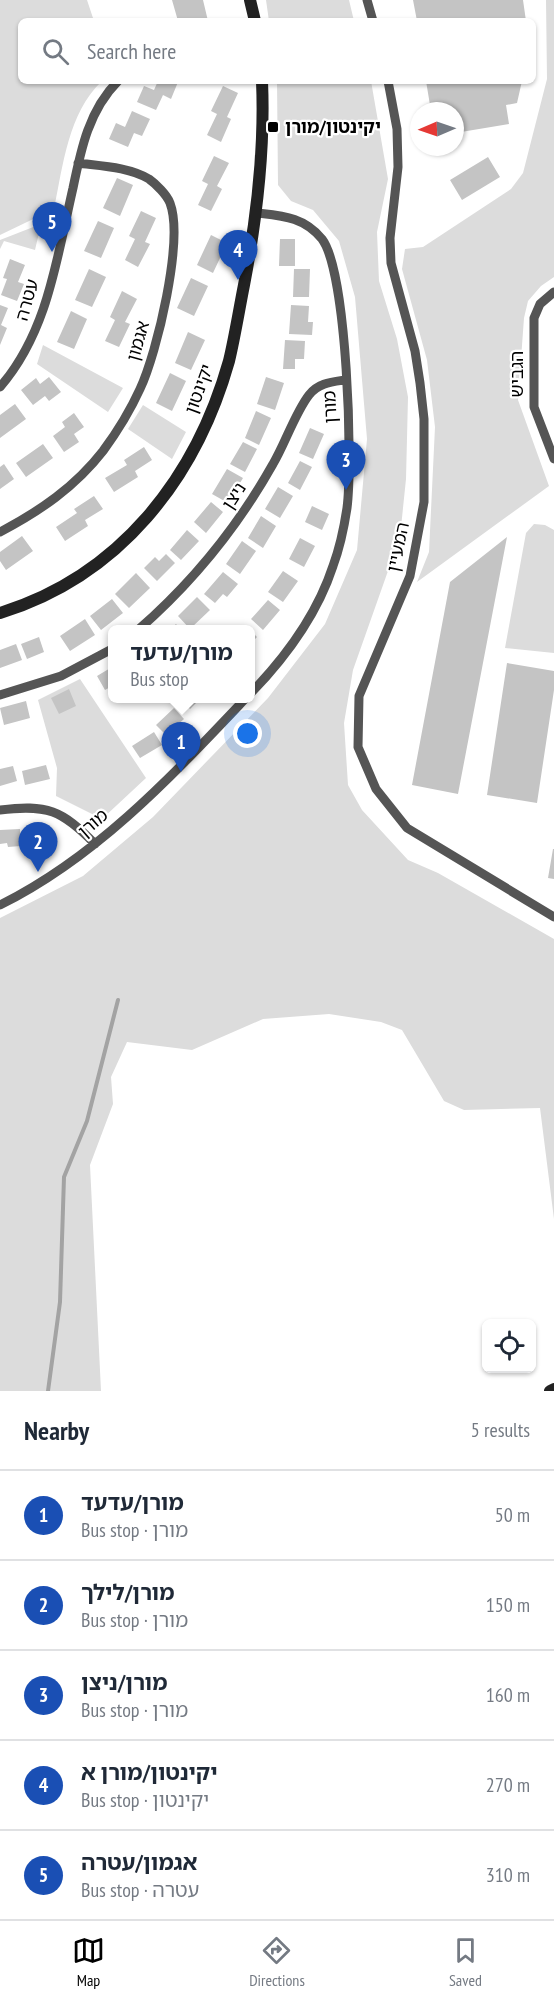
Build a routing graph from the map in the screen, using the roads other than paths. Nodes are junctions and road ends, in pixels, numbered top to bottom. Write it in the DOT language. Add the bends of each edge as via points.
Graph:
graph roads {
  1 [pos="250,0"];
  2 [pos="367,0"];
  3 [pos="254,18"];
  4 [pos="372,18"];
  5 [pos="116,84"];
  6 [pos="262,84"];
  7 [pos="389,84"];
  8 [pos="78,164"];
  9 [pos="257,213"];
  10 [pos="554,292"];
  11 [pos="345,380"];
  12 [pos="0,387"];
  13 [pos="554,459"];
  14 [pos="0,532"];
  15 [pos="0,613"];
  16 [pos="143,625"];
  17 [pos="108,651"];
  18 [pos="255,688"];
  19 [pos="0,694"];
  20 [pos="242,703"];
  21 [pos="0,810"];
  22 [pos="95,844"];
  23 [pos="0,905"];
  24 [pos="554,917"];
  25 [pos="554,1389"];
  26 [pos="550,1391"];
  1 -- 3 [label="street"];
  2 -- 4 [label="street"];
  5 -- 8 [label="street, עטרה" via="97,107"];
  6 -- 9 [label="street, יקינטון" via="263,150"];
  7 -- 24 [label="street, המעיין" via="397,129 398,167 391,262 420,383 424,502 410,576 359,696 358,747 376,789 407,828"];
  8 -- 12 [label="street, עטרה" via="40,321 28,349"];
  8 -- 14 [label="street, אגמון" via="131,172 149,179 170,201 174,245 164,307 141,388 103,451 50,504"];
  9 -- 11 [label="street, מורן" via="301,220 322,240 332,257 340,296"];
  9 -- 15 [label="street, יקינטון" via="229,361 208,420 183,471 143,522 93,567 67,584"];
  10 -- 13 [label="street, הגביש" via="540,304 534,318 534,407"];
  11 -- 16 [label="street, ניצן" via="326,382 308,396 250,504 220,546 190,582"];
  11 -- 18 [label="street, מורן" via="347,506 334,565 294,643"];
  17 -- 19 [label="street" via="61,676"];
  20 -- 22 [label="street, מורן" via="188,760"];
  21 -- 22 [label="street" via="53,810"];
  22 -- 23 [label="street, מורן" via="61,871"];
  25 -- 26 [label="street"];
}
